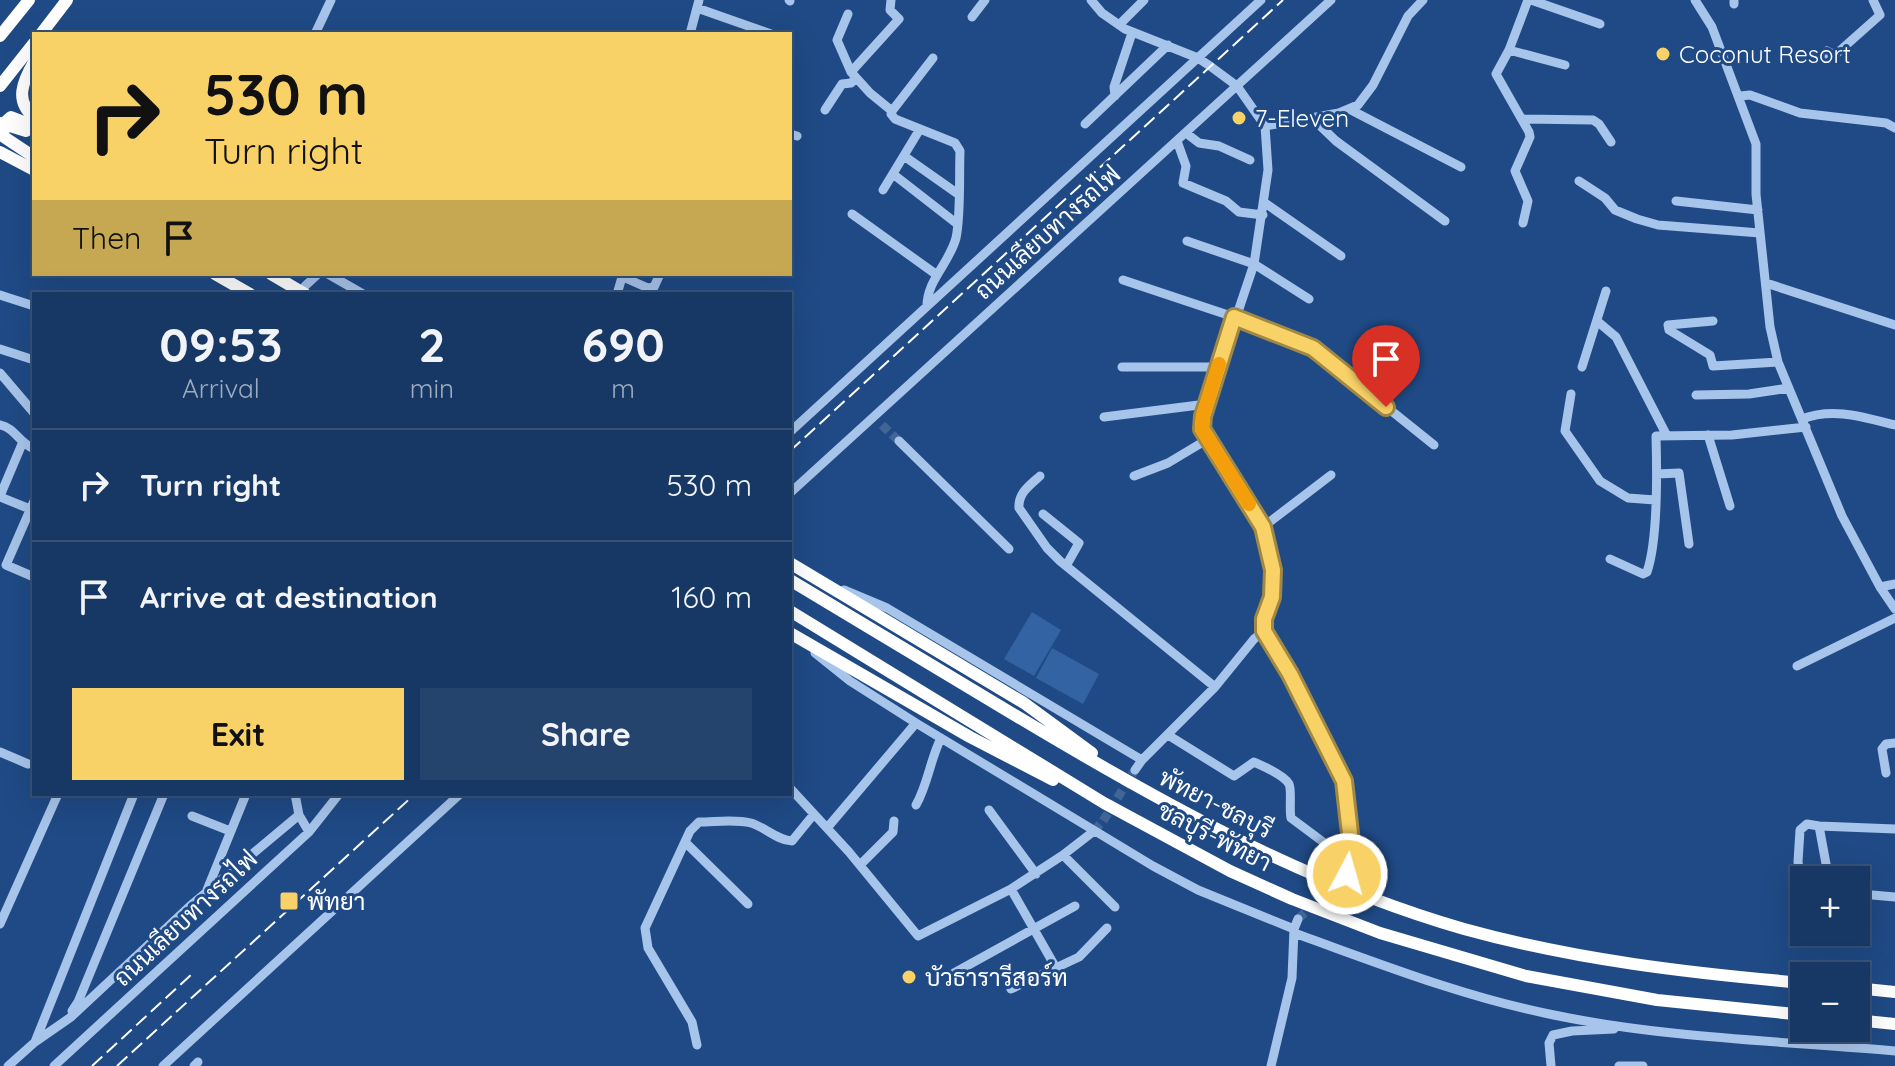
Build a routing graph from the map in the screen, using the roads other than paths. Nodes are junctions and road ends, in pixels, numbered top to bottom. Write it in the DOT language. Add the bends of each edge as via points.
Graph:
graph roads {
  1 [pos="29,0"];
  2 [pos="68,0"];
  3 [pos="331,0"];
  4 [pos="891,0"];
  5 [pos="985,0"];
  6 [pos="1091,0"];
  7 [pos="1144,0"];
  8 [pos="1261,0"];
  9 [pos="1331,0"];
  10 [pos="1423,0"];
  11 [pos="1530,0"];
  12 [pos="1695,0"];
  13 [pos="1873,0"];
  14 [pos="698,4"];
  15 [pos="1703,5"];
  16 [pos="848,14"];
  17 [pos="972,17"];
  18 [pos="1600,24"];
  19 [pos="1119,25"];
  20 [pos="43,32"];
  21 [pos="53,32"];
  22 [pos="316,32"];
  23 [pos="691,32"];
  24 [pos="766,32"];
  25 [pos="1132,33"];
  26 [pos="0,36"];
  27 [pos="1168,45"];
  28 [pos="32,46"];
  29 [pos="1509,50"];
  30 [pos="1824,55"];
  31 [pos="933,58"];
  32 [pos="1198,58"];
  33 [pos="1565,65"];
  34 [pos="32,66"];
  35 [pos="854,75"];
  36 [pos="0,86"];
  37 [pos="1237,86"];
  38 [pos="1115,96"];
  39 [pos="1740,96"];
  40 [pos="1349,109"];
  41 [pos="825,110"];
  42 [pos="892,111"];
  43 [pos="32,115"];
  44 [pos="1313,119"];
  45 [pos="1524,119"];
  46 [pos="0,123"];
  47 [pos="1085,124"];
  48 [pos="1265,126"];
  49 [pos="1895,128"];
  50 [pos="920,129"];
  51 [pos="31,131"];
  52 [pos="1186,133"];
  53 [pos="1177,141"];
  54 [pos="1611,142"];
  55 [pos="0,144"];
  56 [pos="0,152"];
  57 [pos="32,156"];
  58 [pos="904,156"];
  59 [pos="1250,160"];
  60 [pos="32,167"];
  61 [pos="32,167"];
  62 [pos="1461,167"];
  63 [pos="893,174"];
  64 [pos="1579,181"];
  65 [pos="883,190"];
  66 [pos="958,194"];
  67 [pos="1676,201"];
  68 [pos="1265,203"];
  69 [pos="1758,210"];
  70 [pos="852,214"];
  71 [pos="1263,215"];
  72 [pos="1445,221"];
  73 [pos="956,223"];
  74 [pos="1523,223"];
  75 [pos="1760,233"];
  76 [pos="1187,241"];
  77 [pos="1341,256"];
  78 [pos="1254,264"];
  79 [pos="937,275"];
  80 [pos="218,276"];
  81 [pos="275,276"];
  82 [pos="290,276"];
  83 [pos="332,276"];
  84 [pos="623,276"];
  85 [pos="659,276"];
  86 [pos="1123,280"];
  87 [pos="1766,283"];
  88 [pos="309,291"];
  89 [pos="1606,291"];
  90 [pos="246,292"];
  91 [pos="360,292"];
  92 [pos="0,295"];
  93 [pos="1309,299"];
  94 [pos="32,305"];
  95 [pos="927,306"];
  96 [pos="1234,317"];
  97 [pos="1597,321"];
  98 [pos="1713,321"];
  99 [pos="1895,325"];
  100 [pos="0,349"];
  101 [pos="32,359"];
  102 [pos="1778,362"];
  103 [pos="1122,367"];
  104 [pos="1218,367"];
  105 [pos="1582,367"];
  106 [pos="0,373"];
  107 [pos="1789,388"];
  108 [pos="1571,394"];
  109 [pos="1696,395"];
  110 [pos="1207,404"];
  111 [pos="32,411"];
  112 [pos="874,417"];
  113 [pos="1104,417"];
  114 [pos="1804,423"];
  115 [pos="0,425"];
  116 [pos="882,425"];
  117 [pos="1895,425"];
  118 [pos="792,427"];
  119 [pos="1708,435"];
  120 [pos="1667,436"];
  121 [pos="1208,439"];
  122 [pos="899,441"];
  123 [pos="22,444"];
  124 [pos="1434,445"];
  125 [pos="32,448"];
  126 [pos="1657,474"];
  127 [pos="1331,475"];
  128 [pos="1040,476"];
  129 [pos="1134,476"];
  130 [pos="792,491"];
  131 [pos="0,496"];
  132 [pos="1655,500"];
  133 [pos="32,505"];
  134 [pos="1730,506"];
  135 [pos="1043,514"];
  136 [pos="1263,527"];
  137 [pos="1689,544"];
  138 [pos="1009,549"];
  139 [pos="1610,559"];
  140 [pos="792,564"];
  141 [pos="1066,566"];
  142 [pos="32,576"];
  143 [pos="811,576"];
  144 [pos="792,581"];
  145 [pos="1895,584"];
  146 [pos="1880,587"];
  147 [pos="1895,609"];
  148 [pos="792,612"];
  149 [pos="1895,618"];
  150 [pos="1264,631"];
  151 [pos="792,634"];
  152 [pos="792,635"];
  153 [pos="1797,666"];
  154 [pos="1215,687"];
  155 [pos="916,723"];
  156 [pos="1168,735"];
  157 [pos="941,738"];
  158 [pos="1895,743"];
  159 [pos="0,752"];
  160 [pos="1142,760"];
  161 [pos="28,764"];
  162 [pos="1135,770"];
  163 [pos="1886,773"];
  164 [pos="1121,778"];
  165 [pos="792,790"];
  166 [pos="57,796"];
  167 [pos="133,796"];
  168 [pos="163,796"];
  169 [pos="245,796"];
  170 [pos="295,796"];
  171 [pos="337,796"];
  172 [pos="458,796"];
  173 [pos="1104,803"];
  174 [pos="916,805"];
  175 [pos="989,810"];
  176 [pos="814,814"];
  177 [pos="299,815"];
  178 [pos="192,816"];
  179 [pos="894,821"];
  180 [pos="1819,826"];
  181 [pos="827,828"];
  182 [pos="1895,829"];
  183 [pos="230,831"];
  184 [pos="1094,831"];
  185 [pos="309,832"];
  186 [pos="686,843"];
  187 [pos="1063,855"];
  188 [pos="1350,862"];
  189 [pos="860,865"];
  190 [pos="1799,866"];
  191 [pos="1826,866"];
  192 [pos="1036,874"];
  193 [pos="1347,874"];
  194 [pos="1011,889"];
  195 [pos="206,893"];
  196 [pos="1870,895"];
  197 [pos="1895,897"];
  198 [pos="748,904"];
  199 [pos="1075,906"];
  200 [pos="1115,907"];
  201 [pos="0,924"];
  202 [pos="1295,927"];
  203 [pos="1035,928"];
  204 [pos="1107,928"];
  205 [pos="1056,968"];
  206 [pos="954,973"];
  207 [pos="1790,982"];
  208 [pos="1011,989"];
  209 [pos="1870,989"];
  210 [pos="1895,992"];
  211 [pos="1790,1014"];
  212 [pos="1870,1021"];
  213 [pos="1895,1024"];
  214 [pos="1625,1027"];
  215 [pos="39,1039"];
  216 [pos="697,1045"];
  217 [pos="1895,1051"];
  218 [pos="8,1066"];
  219 [pos="54,1066"];
  220 [pos="163,1066"];
  221 [pos="1271,1066"];
  222 [pos="1551,1066"];
  223 [pos="1619,1066"];
  224 [pos="1643,1066"];
  1 -- 26 [label="highway"];
  2 -- 20 [label="highway"];
  2 -- 21 [label="highway"];
  3 -- 22 [label="street"];
  4 -- 35 [label="street" via="890,10 899,19"];
  5 -- 17 [label="street"];
  6 -- 19 [label="street"];
  7 -- 19 [label="street"];
  8 -- 32 [label="street, ถนนเลียบทางรถไฟ"];
  9 -- 37 [label="street, ถนนเลียบทางรถไฟ"];
  10 -- 40 [label="street" via="1408,16 1373,85"];
  11 -- 18 [label="street"];
  11 -- 29 [label="street"];
  12 -- 15 [label="street"];
  13 -- 30 [label="street" via="1880,15 1835,55"];
  14 -- 23 [label="street"];
  14 -- 24 [label="street"];
  15 -- 39 [label="street"];
  16 -- 35 [label="street" via="837,40"];
  19 -- 25 [label="street"];
  25 -- 27 [label="street"];
  25 -- 38 [label="street"];
  27 -- 32 [label="street"];
  27 -- 38 [label="street"];
  28 -- 36 [label="highway"];
  29 -- 33 [label="street"];
  29 -- 45 [label="street" via="1496,74"];
  31 -- 42 [label="street"];
  32 -- 37 [label="street"];
  32 -- 95 [label="street, ถนนเลียบทางรถไฟ"];
  34 -- 43 [label="highway" via="21,89"];
  35 -- 41 [label="street"];
  35 -- 42 [label="street"];
  37 -- 48 [label="street"];
  37 -- 52 [label="street, ถนนเลียบทางรถไฟ"];
  38 -- 47 [label="street"];
  39 -- 49 [label="street" via="1800,113"];
  39 -- 69 [label="street" via="1756,144"];
  40 -- 44 [label="street"];
  40 -- 62 [label="street"];
  42 -- 50 [label="street" via="895,119"];
  44 -- 48 [label="street"];
  44 -- 72 [label="street"];
  45 -- 54 [label="street" via="1593,120"];
  45 -- 74 [label="street" via="1530,137 1515,171 1528,201"];
  46 -- 51 [label="highway, bridge"];
  48 -- 68 [label="street"];
  50 -- 58 [label="street"];
  50 -- 66 [label="street" via="959,145"];
  51 -- 57 [label="highway" via="11,117 2,125 4,137"];
  52 -- 53 [label="street, ถนนเลียบทางรถไฟ"];
  52 -- 59 [label="street" via="1199,143"];
  53 -- 71 [label="street" via="1186,166 1183,183 1239,212"];
  53 -- 112 [label="street, ถนนเลียบทางรถไฟ"];
  55 -- 60 [label="highway"];
  56 -- 61 [label="highway"];
  58 -- 63 [label="street"];
  58 -- 66 [label="street"];
  63 -- 65 [label="street"];
  63 -- 73 [label="street"];
  64 -- 75 [label="street" via="1615,210 1637,219"];
  66 -- 73 [label="street"];
  67 -- 69 [label="street"];
  68 -- 71 [label="street"];
  68 -- 77 [label="street"];
  69 -- 75 [label="street"];
  70 -- 79 [label="street"];
  71 -- 78 [label="street"];
  73 -- 79 [label="street" via="954,244"];
  75 -- 87 [label="street"];
  76 -- 78 [label="street"];
  78 -- 93 [label="street"];
  78 -- 96 [label="street"];
  79 -- 95 [label="street" via="929,286"];
  80 -- 90 [label="highway"];
  81 -- 88 [label="highway"];
  82 -- 88 [label="highway"];
  83 -- 91 [label="street"];
  84 -- 85 [label="street" via="648,288"];
  86 -- 96 [label="street"];
  87 -- 99 [label="street"];
  87 -- 102 [label="street"];
  89 -- 97 [label="street"];
  92 -- 94 [label="street"];
  95 -- 118 [label="street, ถนนเลียบทางรถไฟ"];
  96 -- 104 [label="street"];
  96 -- 124 [label="street" via="1313,348"];
  97 -- 105 [label="street"];
  97 -- 120 [label="street" via="1616,337"];
  98 -- 102 [label="street" via="1668,325 1710,355 1713,366"];
  100 -- 101 [label="street"];
  102 -- 107 [label="street"];
  103 -- 104 [label="street"];
  104 -- 110 [label="street"];
  106 -- 111 [label="street"];
  107 -- 109 [label="street"];
  107 -- 114 [label="street"];
  108 -- 132 [label="street" via="1565,431 1600,481 1628,498"];
  110 -- 113 [label="street"];
  110 -- 121 [label="street" via="1202,429"];
  112 -- 116 [label="street"];
  112 -- 130 [label="street, ถนนเลียบทางรถไฟ"];
  114 -- 117 [label="street" via="1835,413"];
  114 -- 119 [label="street"];
  114 -- 146 [label="street" via="1842,516"];
  115 -- 123 [label="street"];
  119 -- 120 [label="street"];
  119 -- 134 [label="street"];
  120 -- 126 [label="street" via="1656,436"];
  121 -- 129 [label="street"];
  121 -- 136 [label="street"];
  122 -- 138 [label="street"];
  123 -- 125 [label="street"];
  123 -- 131 [label="street"];
  126 -- 132 [label="street"];
  126 -- 137 [label="street" via="1679,473"];
  127 -- 136 [label="street"];
  128 -- 141 [label="street" via="1022,493 1019,508"];
  131 -- 133 [label="street"];
  132 -- 139 [label="street" via="1647,572"];
  133 -- 142 [label="street" via="6,565"];
  135 -- 141 [label="street" via="1079,543"];
  136 -- 150 [label="street" via="1273,570"];
  140 -- 143 [label="highway"];
  141 -- 154 [label="street"];
  143 -- 160 [label="street" via="887,608"];
  143 -- 164 [label="highway" via="1024,703"];
  144 -- 164 [label="highway, พัทยา-ชลบุรี"];
  145 -- 146 [label="street"];
  146 -- 147 [label="street"];
  148 -- 173 [label="highway, ชลบุรี-พัทยา"];
  149 -- 153 [label="street"];
  150 -- 154 [label="street"];
  150 -- 188 [label="street" via="1344,781"];
  151 -- 173 [label="highway" via="1004,756"];
  152 -- 155 [label="street" via="850,681"];
  154 -- 156 [label="street"];
  155 -- 157 [label="street"];
  155 -- 181 [label="street"];
  156 -- 160 [label="street"];
  156 -- 188 [label="street" via="1231,775 1254,762 1287,781 1291,818"];
  157 -- 174 [label="street"];
  157 -- 184 [label="street"];
  158 -- 163 [label="street" via="1882,749"];
  159 -- 161 [label="street"];
  160 -- 162 [label="street"];
  164 -- 207 [label="highway, พัทยา-ชลบุรี" via="1226,836 1340,886 1463,928 1594,959"];
  165 -- 176 [label="street"];
  166 -- 201 [label="street"];
  167 -- 215 [label="street"];
  168 -- 215 [label="street" via="78,1002"];
  169 -- 183 [label="street"];
  170 -- 177 [label="street"];
  171 -- 185 [label="street, ถนนเลียบทางรถไฟ"];
  172 -- 220 [label="street"];
  173 -- 211 [label="highway, ชลบุรี-พัทยา" via="1292,899 1476,963 1657,1000"];
  175 -- 192 [label="street"];
  176 -- 181 [label="street"];
  176 -- 186 [label="street" via="792,841 750,823 699,822"];
  177 -- 185 [label="street"];
  177 -- 195 [label="street"];
  178 -- 183 [label="street"];
  179 -- 189 [label="street" via="893,832"];
  180 -- 182 [label="street"];
  180 -- 190 [label="street" via="1807,824 1800,830"];
  180 -- 191 [label="street"];
  181 -- 189 [label="street"];
  183 -- 195 [label="street"];
  184 -- 187 [label="street"];
  184 -- 202 [label="street" via="1198,890"];
  185 -- 219 [label="street, ถนนเลียบทางรถไฟ"];
  186 -- 198 [label="street"];
  186 -- 216 [label="street" via="644,936 692,1022"];
  187 -- 192 [label="street"];
  187 -- 200 [label="street"];
  188 -- 193 [label="street"];
  189 -- 194 [label="street" via="918,936"];
  192 -- 194 [label="street"];
  194 -- 203 [label="street"];
  195 -- 215 [label="street" via="71,1017"];
  196 -- 197 [label="street"];
  199 -- 203 [label="street"];
  202 -- 214 [label="street" via="1465,994"];
  202 -- 221 [label="street" via="1292,978"];
  203 -- 205 [label="street"];
  203 -- 206 [label="street"];
  204 -- 205 [label="street" via="1079,957"];
  205 -- 208 [label="street"];
  209 -- 210 [label="highway"];
  212 -- 213 [label="highway"];
  214 -- 217 [label="street"];
  214 -- 222 [label="street" via="1553,1035"];
  215 -- 218 [label="street"];
  223 -- 224 [label="street"];
}
